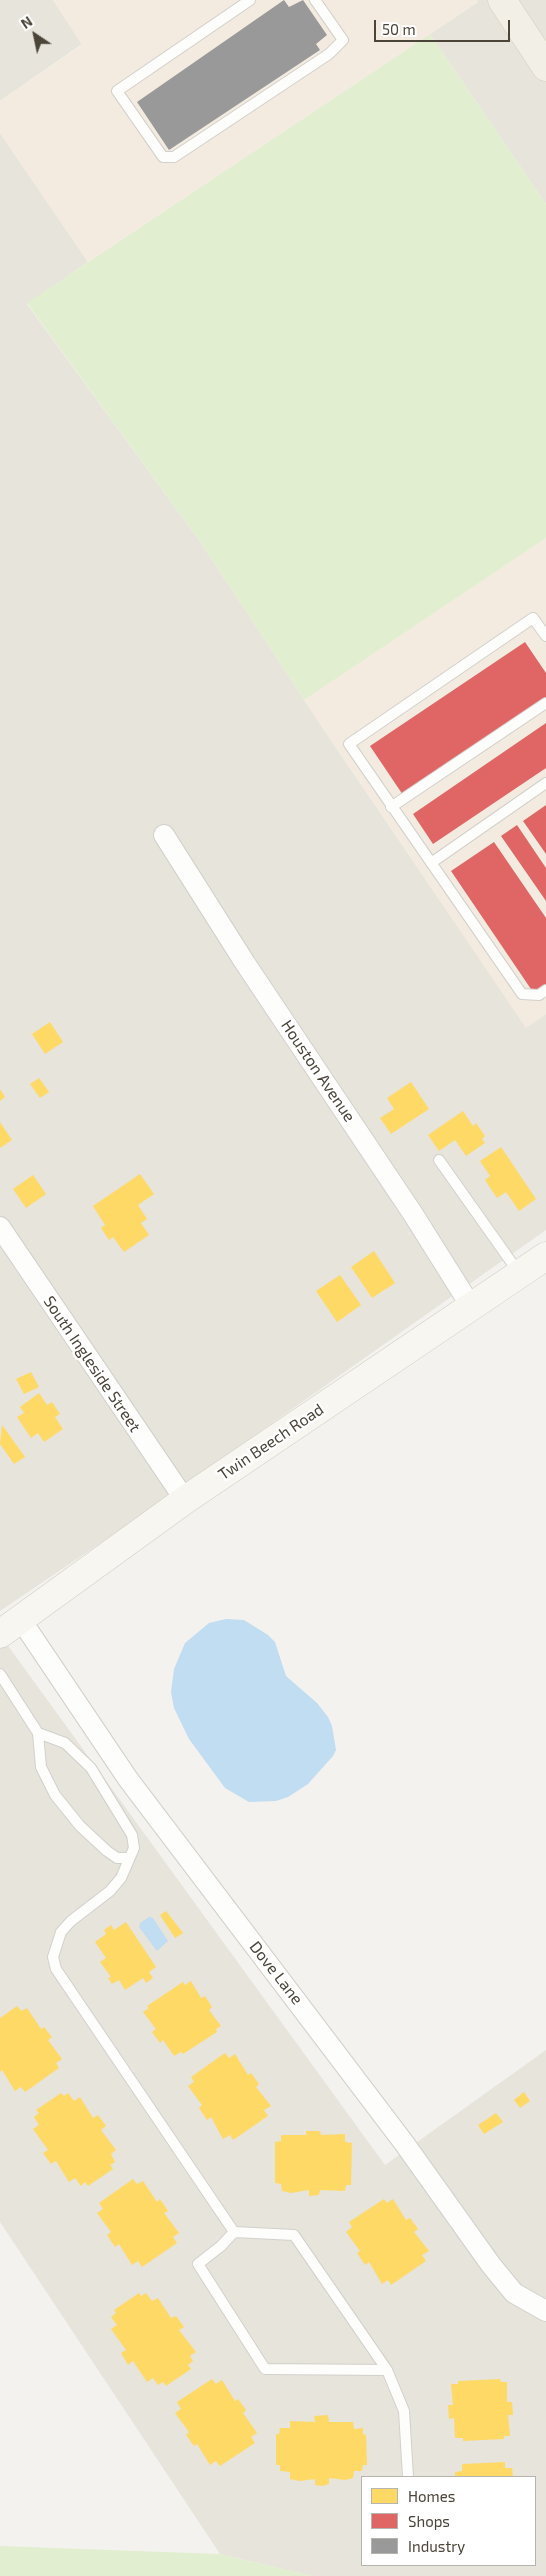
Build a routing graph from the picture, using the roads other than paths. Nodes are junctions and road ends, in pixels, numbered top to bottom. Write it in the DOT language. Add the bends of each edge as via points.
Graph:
graph roads {
  1 [pos="250,0"];
  2 [pos="315,0"];
  3 [pos="502,0"];
  4 [pos="546,65"];
  5 [pos="546,636"];
  6 [pos="546,703"];
  7 [pos="546,783"];
  8 [pos="392,806"];
  9 [pos="164,835"];
  10 [pos="431,863"];
  11 [pos="546,990"];
  12 [pos="439,1160"];
  13 [pos="0,1227"];
  14 [pos="546,1256"];
  15 [pos="520,1274"];
  16 [pos="472,1308"];
  17 [pos="185,1500"];
  18 [pos="10,1627"];
  19 [pos="0,1674"];
  20 [pos="38,1733"];
  21 [pos="129,1858"];
  22 [pos="234,2232"];
  23 [pos="546,2311"];
  24 [pos="387,2370"];
  25 [pos="408,2476"];
  1 -- 2 [label="lane" via="117,91 163,157 174,157 329,54 343,40"];
  3 -- 4 [label="main road"];
  5 -- 8 [label="lane" via="533,618 349,744"];
  6 -- 8 [label="lane"];
  7 -- 10 [label="lane"];
  8 -- 10 [label="lane"];
  9 -- 16 [label="street, Houston Avenue" via="245,963 414,1214"];
  10 -- 11 [label="lane" via="522,994 539,995"];
  12 -- 15 [label="lane"];
  13 -- 17 [label="street, South Ingleside Street"];
  14 -- 15 [label="street, Twin Beech Road"];
  15 -- 16 [label="street, Twin Beech Road"];
  16 -- 17 [label="street, Twin Beech Road"];
  17 -- 18 [label="street, Twin Beech Road"];
  18 -- 23 [label="street, Dove Lane" via="404,2142 492,2265 514,2293"];
  19 -- 20 [label="lane"];
  20 -- 21 [label="lane" via="41,1767 56,1795 80,1826 107,1851 118,1858"];
  20 -- 21 [label="lane" via="65,1743 91,1768 132,1834 134,1848"];
  21 -- 22 [label="lane" via="121,1878 110,1891 61,1932 53,1957 56,1969"];
  22 -- 24 [label="lane" via="294,2235"];
  22 -- 24 [label="lane" via="198,2264 265,2369"];
  24 -- 25 [label="lane" via="404,2411"];
}
